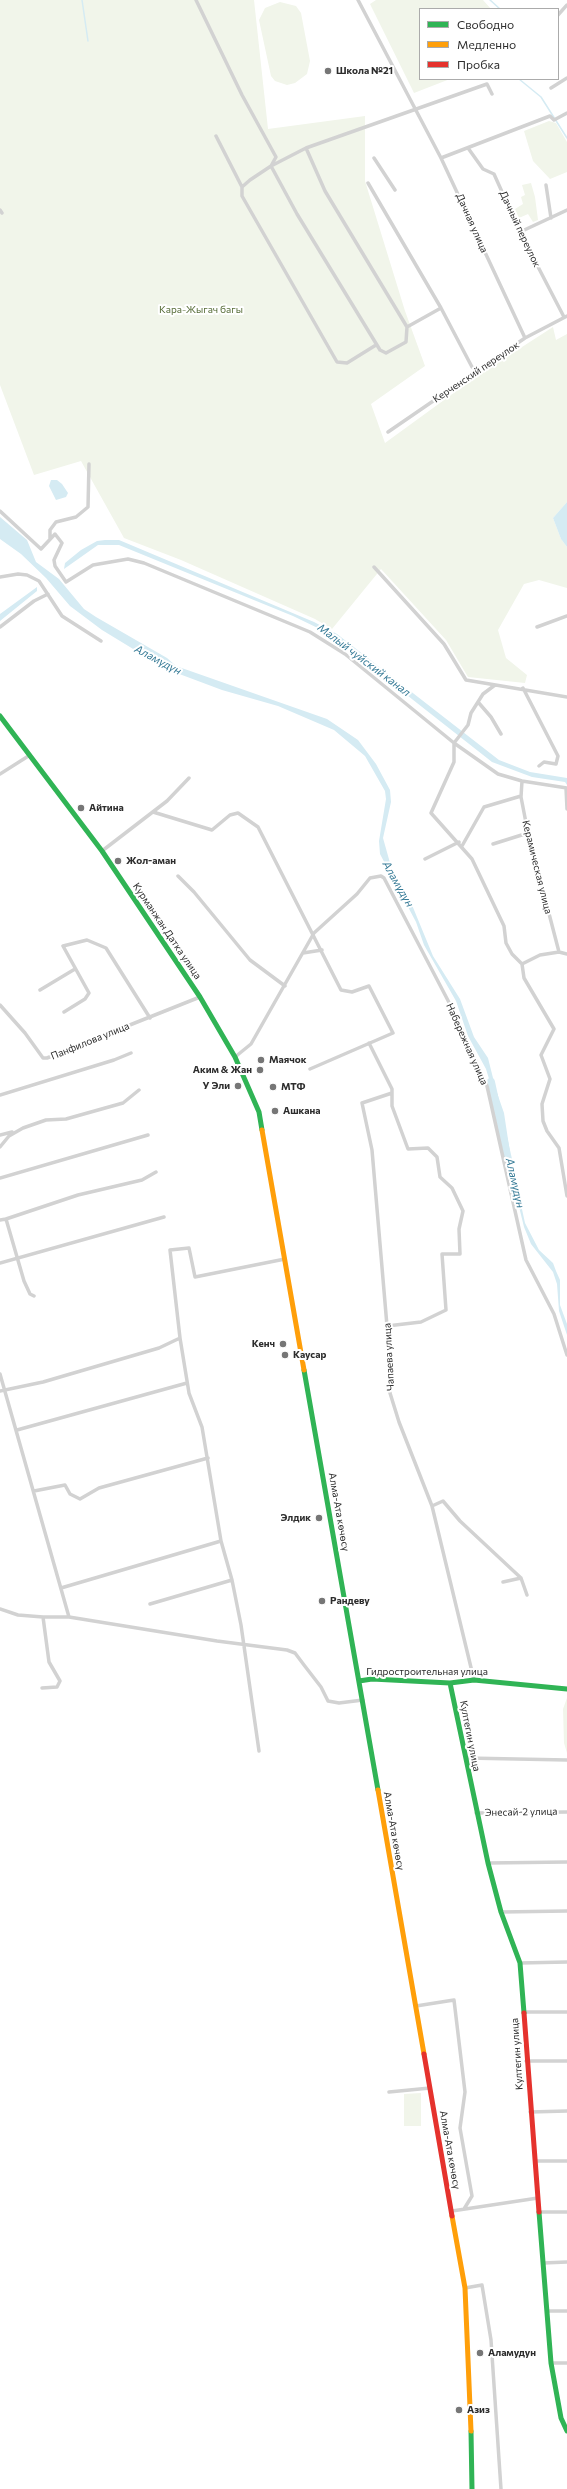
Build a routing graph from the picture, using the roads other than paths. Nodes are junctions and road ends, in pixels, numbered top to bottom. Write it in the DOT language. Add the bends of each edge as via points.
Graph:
graph roads {
  1 [pos="196,0"];
  2 [pos="358,0"];
  3 [pos="567,5"];
  4 [pos="559,14"];
  5 [pos="567,78"];
  6 [pos="551,88"];
  7 [pos="492,94"];
  8 [pos="416,110"];
  9 [pos="567,114"];
  10 [pos="216,136"];
  11 [pos="306,148"];
  12 [pos="468,148"];
  13 [pos="374,158"];
  14 [pos="441,158"];
  15 [pos="271,166"];
  16 [pos="368,183"];
  17 [pos="546,185"];
  18 [pos="242,187"];
  19 [pos="395,190"];
  20 [pos="567,210"];
  21 [pos="551,218"];
  22 [pos="520,232"];
  23 [pos="442,308"];
  24 [pos="565,317"];
  25 [pos="407,327"];
  26 [pos="525,338"];
  27 [pos="376,346"];
  28 [pos="478,371"];
  29 [pos="388,432"];
  30 [pos="89,464"];
  31 [pos="0,511"];
  32 [pos="50,538"];
  33 [pos="374,567"];
  34 [pos="0,578"];
  35 [pos="48,594"];
  36 [pos="567,616"];
  37 [pos="537,626"];
  38 [pos="0,627"];
  39 [pos="101,641"];
  40 [pos="495,685"];
  41 [pos="523,688"];
  42 [pos="567,697"];
  43 [pos="478,702"];
  44 [pos="0,716"];
  45 [pos="501,734"];
  46 [pos="454,743"];
  47 [pos="30,755"];
  48 [pos="540,766"];
  49 [pos="0,774"];
  50 [pos="189,778"];
  51 [pos="522,781"];
  52 [pos="567,788"];
  53 [pos="521,796"];
  54 [pos="567,809"];
  55 [pos="153,812"];
  56 [pos="528,833"];
  57 [pos="459,842"];
  58 [pos="493,844"];
  59 [pos="462,846"];
  60 [pos="102,851"];
  61 [pos="425,859"];
  62 [pos="178,876"];
  63 [pos="314,933"];
  64 [pos="322,950"];
  65 [pos="559,952"];
  66 [pos="303,953"];
  67 [pos="567,954"];
  68 [pos="522,964"];
  69 [pos="75,969"];
  70 [pos="285,986"];
  71 [pos="40,990"];
  72 [pos="200,997"];
  73 [pos="0,1005"];
  74 [pos="64,1012"];
  75 [pos="150,1018"];
  76 [pos="369,1043"];
  77 [pos="131,1053"];
  78 [pos="235,1057"];
  79 [pos="310,1069"];
  80 [pos="139,1090"];
  81 [pos="392,1093"];
  82 [pos="0,1094"];
  83 [pos="16,1131"];
  84 [pos="0,1135"];
  85 [pos="148,1136"];
  86 [pos="0,1147"];
  87 [pos="156,1172"];
  88 [pos="0,1178"];
  89 [pos="272,1179"];
  90 [pos="567,1196"];
  91 [pos="164,1217"];
  92 [pos="6,1219"];
  93 [pos="0,1220"];
  94 [pos="17,1258"];
  95 [pos="286,1258"];
  96 [pos="0,1263"];
  97 [pos="34,1296"];
  98 [pos="387,1326"];
  99 [pos="180,1338"];
  100 [pos="567,1355"];
  101 [pos="0,1374"];
  102 [pos="187,1383"];
  103 [pos="5,1390"];
  104 [pos="0,1391"];
  105 [pos="17,1430"];
  106 [pos="208,1458"];
  107 [pos="34,1491"];
  108 [pos="432,1506"];
  109 [pos="221,1541"];
  110 [pos="521,1578"];
  111 [pos="232,1580"];
  112 [pos="503,1582"];
  113 [pos="61,1588"];
  114 [pos="527,1595"];
  115 [pos="150,1604"];
  116 [pos="0,1610"];
  117 [pos="43,1617"];
  118 [pos="69,1617"];
  119 [pos="244,1644"];
  120 [pos="474,1680"];
  121 [pos="360,1681"];
  122 [pos="450,1683"];
  123 [pos="42,1688"];
  124 [pos="567,1689"];
  125 [pos="363,1700"];
  126 [pos="259,1751"];
  127 [pos="466,1758"];
  128 [pos="567,1760"];
  129 [pos="567,1812"];
  130 [pos="476,1813"];
  131 [pos="567,1862"];
  132 [pos="488,1863"];
  133 [pos="567,1911"];
  134 [pos="501,1912"];
  135 [pos="520,1962"];
  136 [pos="567,1962"];
  137 [pos="416,2006"];
  138 [pos="524,2012"];
  139 [pos="567,2012"];
  140 [pos="526,2061"];
  141 [pos="567,2061"];
  142 [pos="430,2088"];
  143 [pos="389,2092"];
  144 [pos="567,2111"];
  145 [pos="530,2112"];
  146 [pos="535,2161"];
  147 [pos="567,2161"];
  148 [pos="538,2198"];
  149 [pos="464,2209"];
  150 [pos="452,2211"];
  151 [pos="539,2212"];
  152 [pos="567,2212"];
  153 [pos="567,2262"];
  154 [pos="543,2263"];
  155 [pos="465,2288"];
  156 [pos="546,2311"];
  157 [pos="567,2311"];
  158 [pos="551,2363"];
  159 [pos="567,2363"];
  160 [pos="564,2418"];
  161 [pos="567,2431"];
  162 [pos="472,2489"];
  163 [pos="501,2489"];
  1 -- 15 [label="street" via="242,95 276,157"];
  2 -- 8 [label="street, Дачная улица"];
  3 -- 4 [label="street"];
  5 -- 6 [label="street"];
  7 -- 8 [label="street" via="487,84"];
  8 -- 11 [label="street"];
  8 -- 14 [label="street, Дачная улица"];
  9 -- 12 [label="street" via="554,120 550,116"];
  10 -- 18 [label="street"];
  11 -- 15 [label="street"];
  11 -- 25 [label="street" via="325,191"];
  12 -- 14 [label="street"];
  12 -- 22 [label="street, Дачный переулок" via="483,169 494,174"];
  13 -- 19 [label="street"];
  14 -- 26 [label="street, Дачная улица"];
  15 -- 18 [label="street"];
  15 -- 27 [label="street"];
  16 -- 23 [label="street"];
  17 -- 21 [label="street"];
  18 -- 27 [label="street" via="242,196 338,364 347,363"];
  20 -- 21 [label="street"];
  21 -- 22 [label="street"];
  22 -- 24 [label="street, Дачный переулок"];
  23 -- 25 [label="street"];
  23 -- 28 [label="street" via="472,367"];
  24 -- 26 [label="street, Керченский переулок"];
  25 -- 27 [label="street" via="406,341 398,347 383,353"];
  26 -- 28 [label="street, Керченский переулок"];
  28 -- 29 [label="street, Керченский переулок"];
  30 -- 32 [label="street" via="88,507 76,517 56,522 50,530"];
  31 -- 32 [label="street" via="41,549"];
  32 -- 46 [label="street" via="55,534 62,543 54,560 66,582 93,565 128,559 144,563 310,632 345,654"];
  33 -- 40 [label="street" via="444,644 466,680"];
  34 -- 35 [label="street" via="22,575 39,581"];
  35 -- 38 [label="street" via="34,601"];
  35 -- 39 [label="street" via="62,616"];
  36 -- 37 [label="street"];
  40 -- 41 [label="street"];
  40 -- 43 [label="street" via="483,694"];
  41 -- 42 [label="street"];
  41 -- 48 [label="street" via="558,756 556,764 544,762"];
  43 -- 45 [label="street"];
  43 -- 46 [label="street" via="466,728"];
  44 -- 47 [label="main road, Курманжан Датка улица"];
  46 -- 51 [label="street" via="498,774"];
  46 -- 57 [label="street" via="454,762 431,810 434,818"];
  47 -- 49 [label="street"];
  47 -- 60 [label="main road, Курманжан Датка улица"];
  50 -- 55 [label="street"];
  51 -- 52 [label="street"];
  51 -- 53 [label="street, Керамическая улица"];
  52 -- 54 [label="street"];
  53 -- 56 [label="street, Керамическая улица"];
  53 -- 59 [label="street" via="484,806"];
  55 -- 60 [label="street"];
  55 -- 63 [label="street" via="212,830 230,815 238,813 258,827 302,915"];
  56 -- 58 [label="street"];
  56 -- 65 [label="street, Керамическая улица"];
  57 -- 59 [label="street"];
  57 -- 61 [label="street"];
  59 -- 68 [label="street" via="487,888 504,926 506,942 512,954"];
  60 -- 72 [label="main road, Курманжан Датка улица"];
  62 -- 70 [label="street" via="250,960"];
  63 -- 64 [label="street"];
  63 -- 66 [label="street, Набережная улица"];
  63 -- 100 [label="street, Набережная улица" via="357,894 370,878 384,878 454,1012 487,1086 526,1260 554,1314"];
  64 -- 66 [label="street"];
  64 -- 76 [label="street" via="341,990 352,992 369,986 393,1033"];
  65 -- 67 [label="street"];
  65 -- 68 [label="street" via="540,956"];
  66 -- 70 [label="street, Набережная улица"];
  68 -- 90 [label="street" via="524,978 554,1029 541,1055 550,1079 542,1104 543,1121 559,1148"];
  69 -- 71 [label="street"];
  69 -- 74 [label="street" via="89,993 85,999"];
  69 -- 75 [label="street" via="63,946 87,940 106,948"];
  70 -- 78 [label="street, Набережная улица" via="251,1044"];
  72 -- 75 [label="street, Панфилова улица"];
  72 -- 78 [label="main road, Курманжан Датка улица"];
  73 -- 75 [label="street, Панфилова улица" via="26,1033 43,1058"];
  76 -- 79 [label="street"];
  76 -- 81 [label="street"];
  77 -- 82 [label="street"];
  78 -- 89 [label="main road, Курманжан Датка улица" via="259,1112"];
  80 -- 83 [label="street" via="123,1103 66,1119 46,1120"];
  81 -- 98 [label="street, Чапаева улица" via="362,1103 372,1150"];
  81 -- 98 [label="street" via="392,1106 408,1149 428,1148 437,1157 440,1177 452,1188 463,1211 459,1229 460,1254 442,1254 446,1310 421,1322"];
  83 -- 84 [label="street"];
  83 -- 86 [label="street"];
  85 -- 88 [label="street"];
  87 -- 92 [label="street" via="142,1180 78,1195"];
  89 -- 95 [label="main road, Алма-Ата көчөсү"];
  91 -- 94 [label="street"];
  92 -- 93 [label="street"];
  92 -- 94 [label="street"];
  94 -- 96 [label="street"];
  94 -- 97 [label="street" via="27,1289"];
  95 -- 99 [label="street" via="195,1277 189,1248 170,1250"];
  95 -- 121 [label="main road, Алма-Ата көчөсү"];
  98 -- 108 [label="street, Чапаева улица" via="390,1393"];
  99 -- 102 [label="street"];
  99 -- 103 [label="street" via="159,1348 43,1382"];
  101 -- 103 [label="street"];
  102 -- 105 [label="street"];
  102 -- 106 [label="street" via="190,1401 200,1421"];
  103 -- 104 [label="street"];
  103 -- 105 [label="street"];
  105 -- 107 [label="street"];
  106 -- 107 [label="street" via="99,1488 80,1499 70,1494 65,1485"];
  106 -- 109 [label="street"];
  107 -- 113 [label="street"];
  108 -- 110 [label="street" via="443,1501 460,1521"];
  108 -- 120 [label="street, Чапаева улица"];
  109 -- 111 [label="street"];
  109 -- 113 [label="street"];
  110 -- 112 [label="street"];
  110 -- 114 [label="street"];
  111 -- 115 [label="street"];
  111 -- 119 [label="street"];
  113 -- 118 [label="street"];
  116 -- 117 [label="street" via="18,1615"];
  117 -- 118 [label="street"];
  117 -- 123 [label="street" via="49,1662 60,1681 57,1687"];
  118 -- 119 [label="street"];
  119 -- 125 [label="street" via="295,1653 321,1687 328,1701 339,1703"];
  119 -- 126 [label="street"];
  120 -- 122 [label="main road, Гидростроительная улица"];
  120 -- 124 [label="main road, Гидростроительная улица"];
  121 -- 122 [label="main road, Гидростроительная улица" via="372,1679"];
  121 -- 125 [label="main road, Алма-Ата көчөсү"];
  122 -- 127 [label="main road, Култегин улица"];
  125 -- 137 [label="main road, Алма-Ата көчөсү"];
  127 -- 128 [label="street"];
  127 -- 130 [label="main road, Култегин улица"];
  129 -- 130 [label="street, Энесай-2 улица"];
  130 -- 132 [label="main road, Култегин улица"];
  131 -- 132 [label="street"];
  132 -- 134 [label="main road, Култегин улица"];
  133 -- 134 [label="street"];
  134 -- 135 [label="main road, Култегин улица"];
  135 -- 136 [label="street"];
  135 -- 138 [label="main road, Култегин улица"];
  137 -- 142 [label="main road, Алма-Ата көчөсү"];
  137 -- 149 [label="street" via="454,2000 465,2092 460,2128 472,2196"];
  138 -- 139 [label="street"];
  138 -- 140 [label="main road, Култегин улица"];
  140 -- 141 [label="street"];
  140 -- 145 [label="main road, Култегин улица"];
  142 -- 143 [label="street"];
  142 -- 150 [label="main road, Алма-Ата көчөсү"];
  144 -- 145 [label="street"];
  145 -- 146 [label="main road, Култегин улица"];
  146 -- 147 [label="street"];
  146 -- 148 [label="main road, Култегин улица"];
  148 -- 149 [label="street"];
  148 -- 151 [label="main road, Култегин улица"];
  149 -- 150 [label="street"];
  150 -- 155 [label="main road, Алма-Ата көчөсү"];
  151 -- 152 [label="street"];
  151 -- 154 [label="main road, Култегин улица"];
  153 -- 154 [label="street"];
  154 -- 156 [label="main road, Култегин улица"];
  155 -- 162 [label="main road, Алма-Ата көчөсү"];
  155 -- 163 [label="street" via="482,2285 491,2340"];
  156 -- 157 [label="street"];
  156 -- 158 [label="main road, Култегин улица"];
  158 -- 159 [label="street"];
  158 -- 160 [label="main road, Култегин улица"];
  160 -- 161 [label="main road, Култегин улица"];
}
